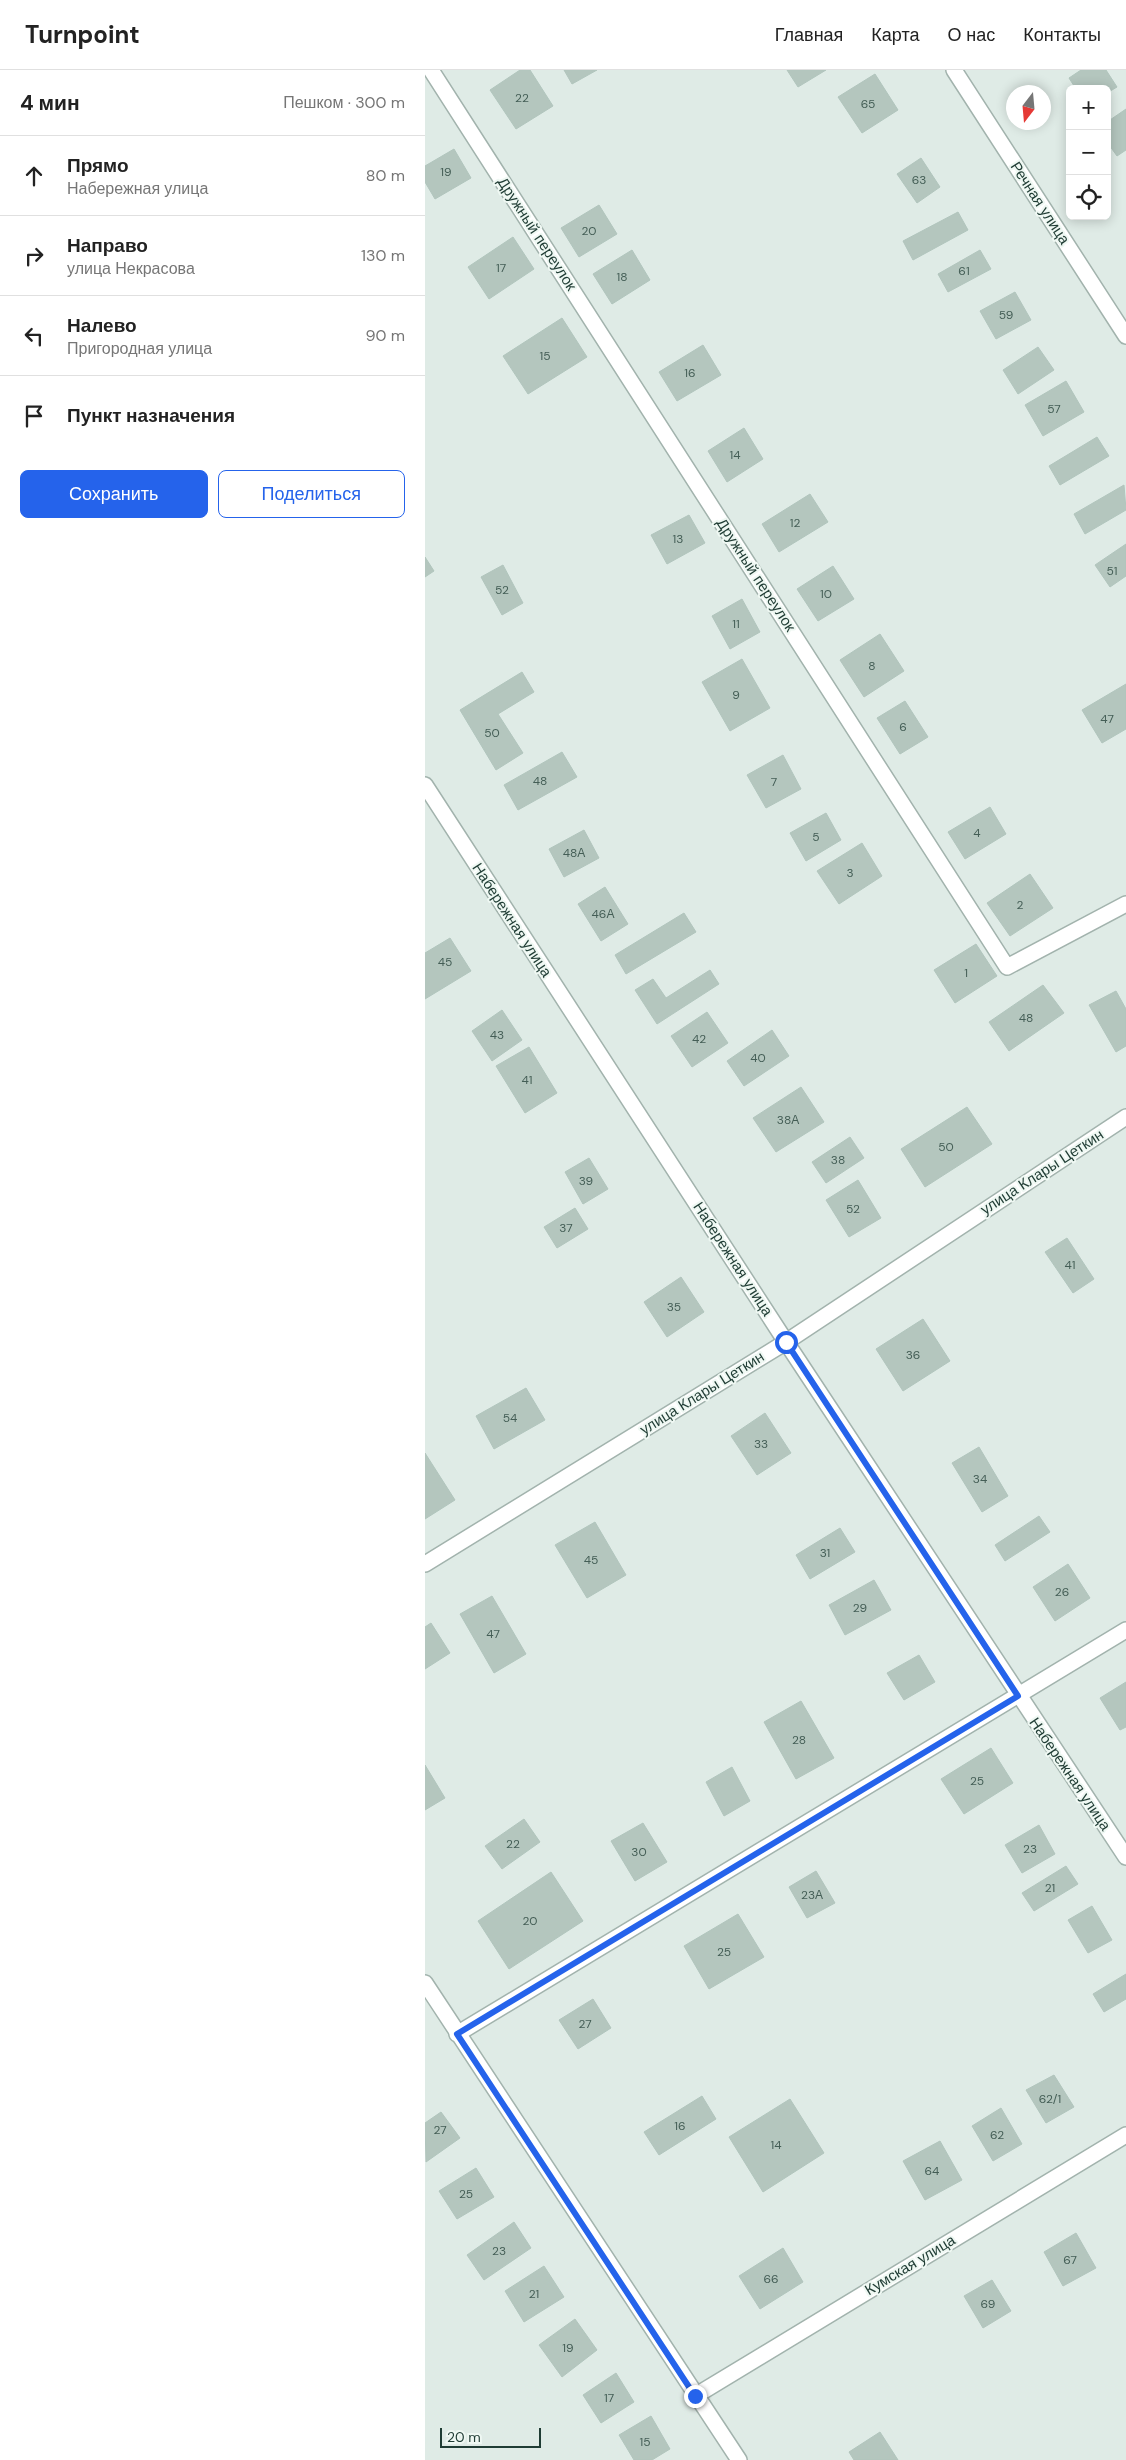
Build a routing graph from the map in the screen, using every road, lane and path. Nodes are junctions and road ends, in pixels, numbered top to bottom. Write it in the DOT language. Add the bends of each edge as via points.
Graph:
graph roads {
  1 [pos="431,70"];
  2 [pos="954,70"];
  3 [pos="1126,336"];
  4 [pos="425,785"];
  5 [pos="1126,904"];
  6 [pos="1126,1117"];
  7 [pos="786,1342"];
  8 [pos="425,1564"];
  9 [pos="1126,1630"];
  10 [pos="1018,1696"];
  11 [pos="1126,1857"];
  12 [pos="425,1983"];
  13 [pos="457,2034"];
  14 [pos="1126,2135"];
  15 [pos="695,2396"];
  16 [pos="739,2460"];
  1 -- 5 [label="street, Дружный переулок" via="1007,967"];
  2 -- 3 [label="street, Речная улица"];
  4 -- 7 [label="street, Набережная улица"];
  6 -- 7 [label="street, улица Клары Цеткин"];
  7 -- 8 [label="street, улица Клары Цеткин"];
  7 -- 10 [label="street, Набережная улица"];
  9 -- 10 [label="street"];
  10 -- 11 [label="street, Набережная улица"];
  10 -- 13 [label="street"];
  12 -- 13 [label="street"];
  13 -- 15 [label="street"];
  14 -- 15 [label="street, Кумская улица"];
  15 -- 16 [label="street"];
}
